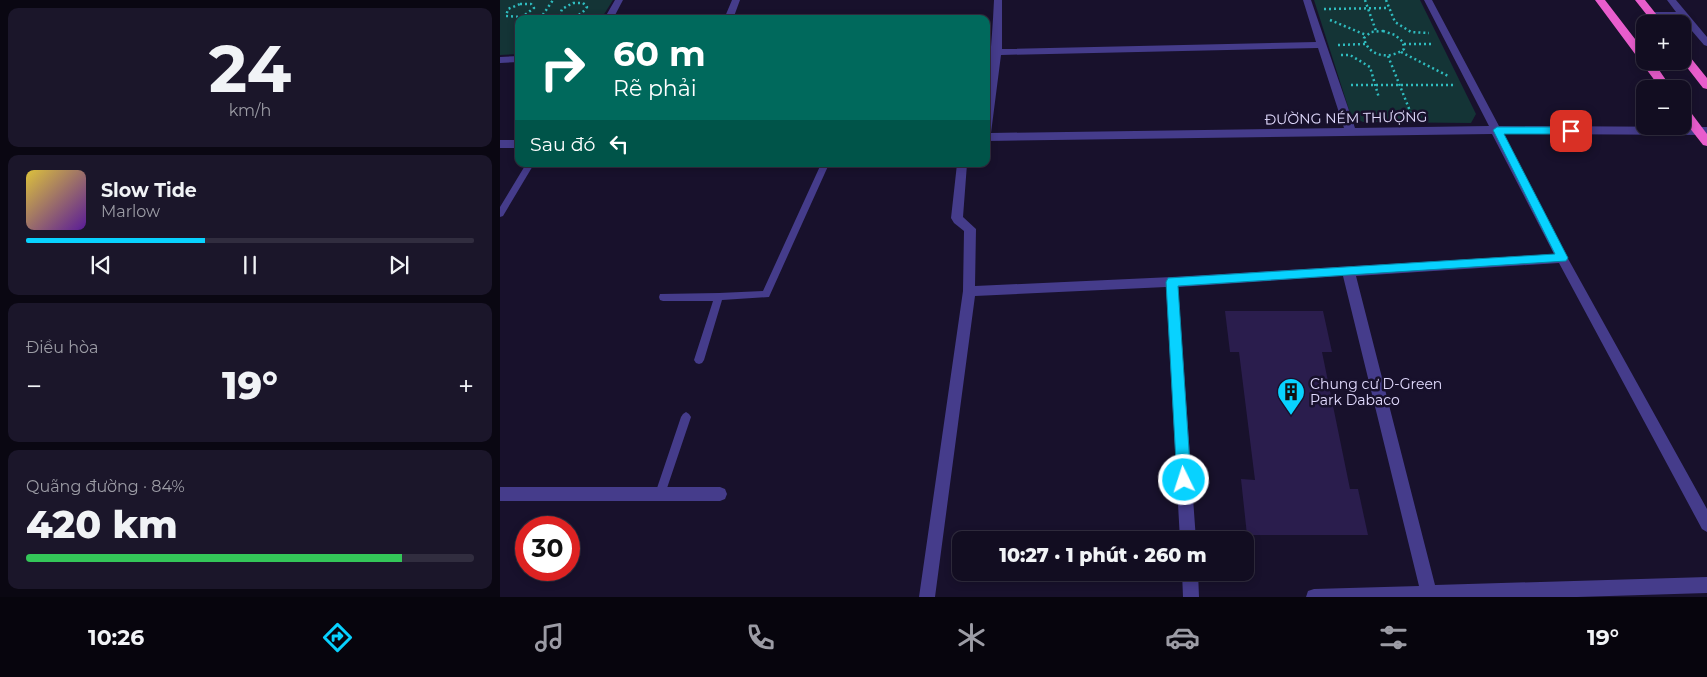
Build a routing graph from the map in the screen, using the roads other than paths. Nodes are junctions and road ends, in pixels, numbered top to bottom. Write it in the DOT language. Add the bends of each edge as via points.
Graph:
graph roads {
  1 [pos="619,0"];
  2 [pos="736,0"];
  3 [pos="998,0"];
  4 [pos="1307,0"];
  5 [pos="1428,0"];
  6 [pos="1600,0"];
  7 [pos="1640,0"];
  8 [pos="1671,0"];
  9 [pos="1683,14"];
  10 [pos="610,15"];
  11 [pos="730,15"];
  12 [pos="1652,15"];
  13 [pos="1707,43"];
  14 [pos="1325,45"];
  15 [pos="1636,47"];
  16 [pos="997,52"];
  17 [pos="515,59"];
  18 [pos="500,60"];
  19 [pos="1691,65"];
  20 [pos="1707,85"];
  21 [pos="990,105"];
  22 [pos="1691,118"];
  23 [pos="1497,130"];
  24 [pos="1703,131"];
  25 [pos="1351,132"];
  26 [pos="990,136"];
  27 [pos="1707,142"];
  28 [pos="500,144"];
  29 [pos="515,144"];
  30 [pos="528,167"];
  31 [pos="824,167"];
  32 [pos="962,167"];
  33 [pos="500,214"];
  34 [pos="1562,258"];
  35 [pos="1348,270"];
  36 [pos="1172,282"];
  37 [pos="969,291"];
  38 [pos="663,297"];
  39 [pos="719,297"];
  40 [pos="699,360"];
  41 [pos="686,417"];
  42 [pos="500,494"];
  43 [pos="660,494"];
  44 [pos="720,494"];
  45 [pos="1707,524"];
  46 [pos="1187,531"];
  47 [pos="1190,581"];
  48 [pos="1707,585"];
  49 [pos="1430,593"];
  50 [pos="927,597"];
  51 [pos="1191,597"];
  52 [pos="1314,597"];
  1 -- 10 [label="street"];
  2 -- 11 [label="street"];
  3 -- 16 [label="street"];
  4 -- 14 [label="street"];
  5 -- 23 [label="street"];
  6 -- 15 [label="highway"];
  7 -- 12 [label="highway"];
  8 -- 9 [label="street"];
  9 -- 12 [label="street"];
  9 -- 13 [label="street"];
  14 -- 16 [label="street"];
  14 -- 25 [label="street"];
  16 -- 21 [label="street"];
  17 -- 18 [label="street"];
  19 -- 20 [label="highway"];
  22 -- 24 [label="highway"];
  23 -- 24 [label="street, ĐƯỜNG NÉM THƯỢNG"];
  23 -- 25 [label="street, ĐƯỜNG NÉM THƯỢNG"];
  23 -- 34 [label="street"];
  24 -- 27 [label="highway"];
  25 -- 26 [label="street, ĐƯỜNG NÉM THƯỢNG"];
  28 -- 29 [label="street"];
  30 -- 33 [label="lane"];
  31 -- 39 [label="lane" via="766,294"];
  32 -- 37 [label="street" via="957,218 970,229"];
  34 -- 35 [label="street"];
  34 -- 45 [label="street"];
  35 -- 36 [label="street"];
  35 -- 49 [label="street"];
  36 -- 37 [label="street"];
  36 -- 46 [label="street"];
  37 -- 50 [label="street"];
  38 -- 39 [label="lane"];
  39 -- 40 [label="lane"];
  41 -- 43 [label="lane"];
  42 -- 43 [label="street"];
  43 -- 44 [label="street"];
  47 -- 51 [label="street"];
  48 -- 49 [label="street"];
  49 -- 52 [label="street"];
}
